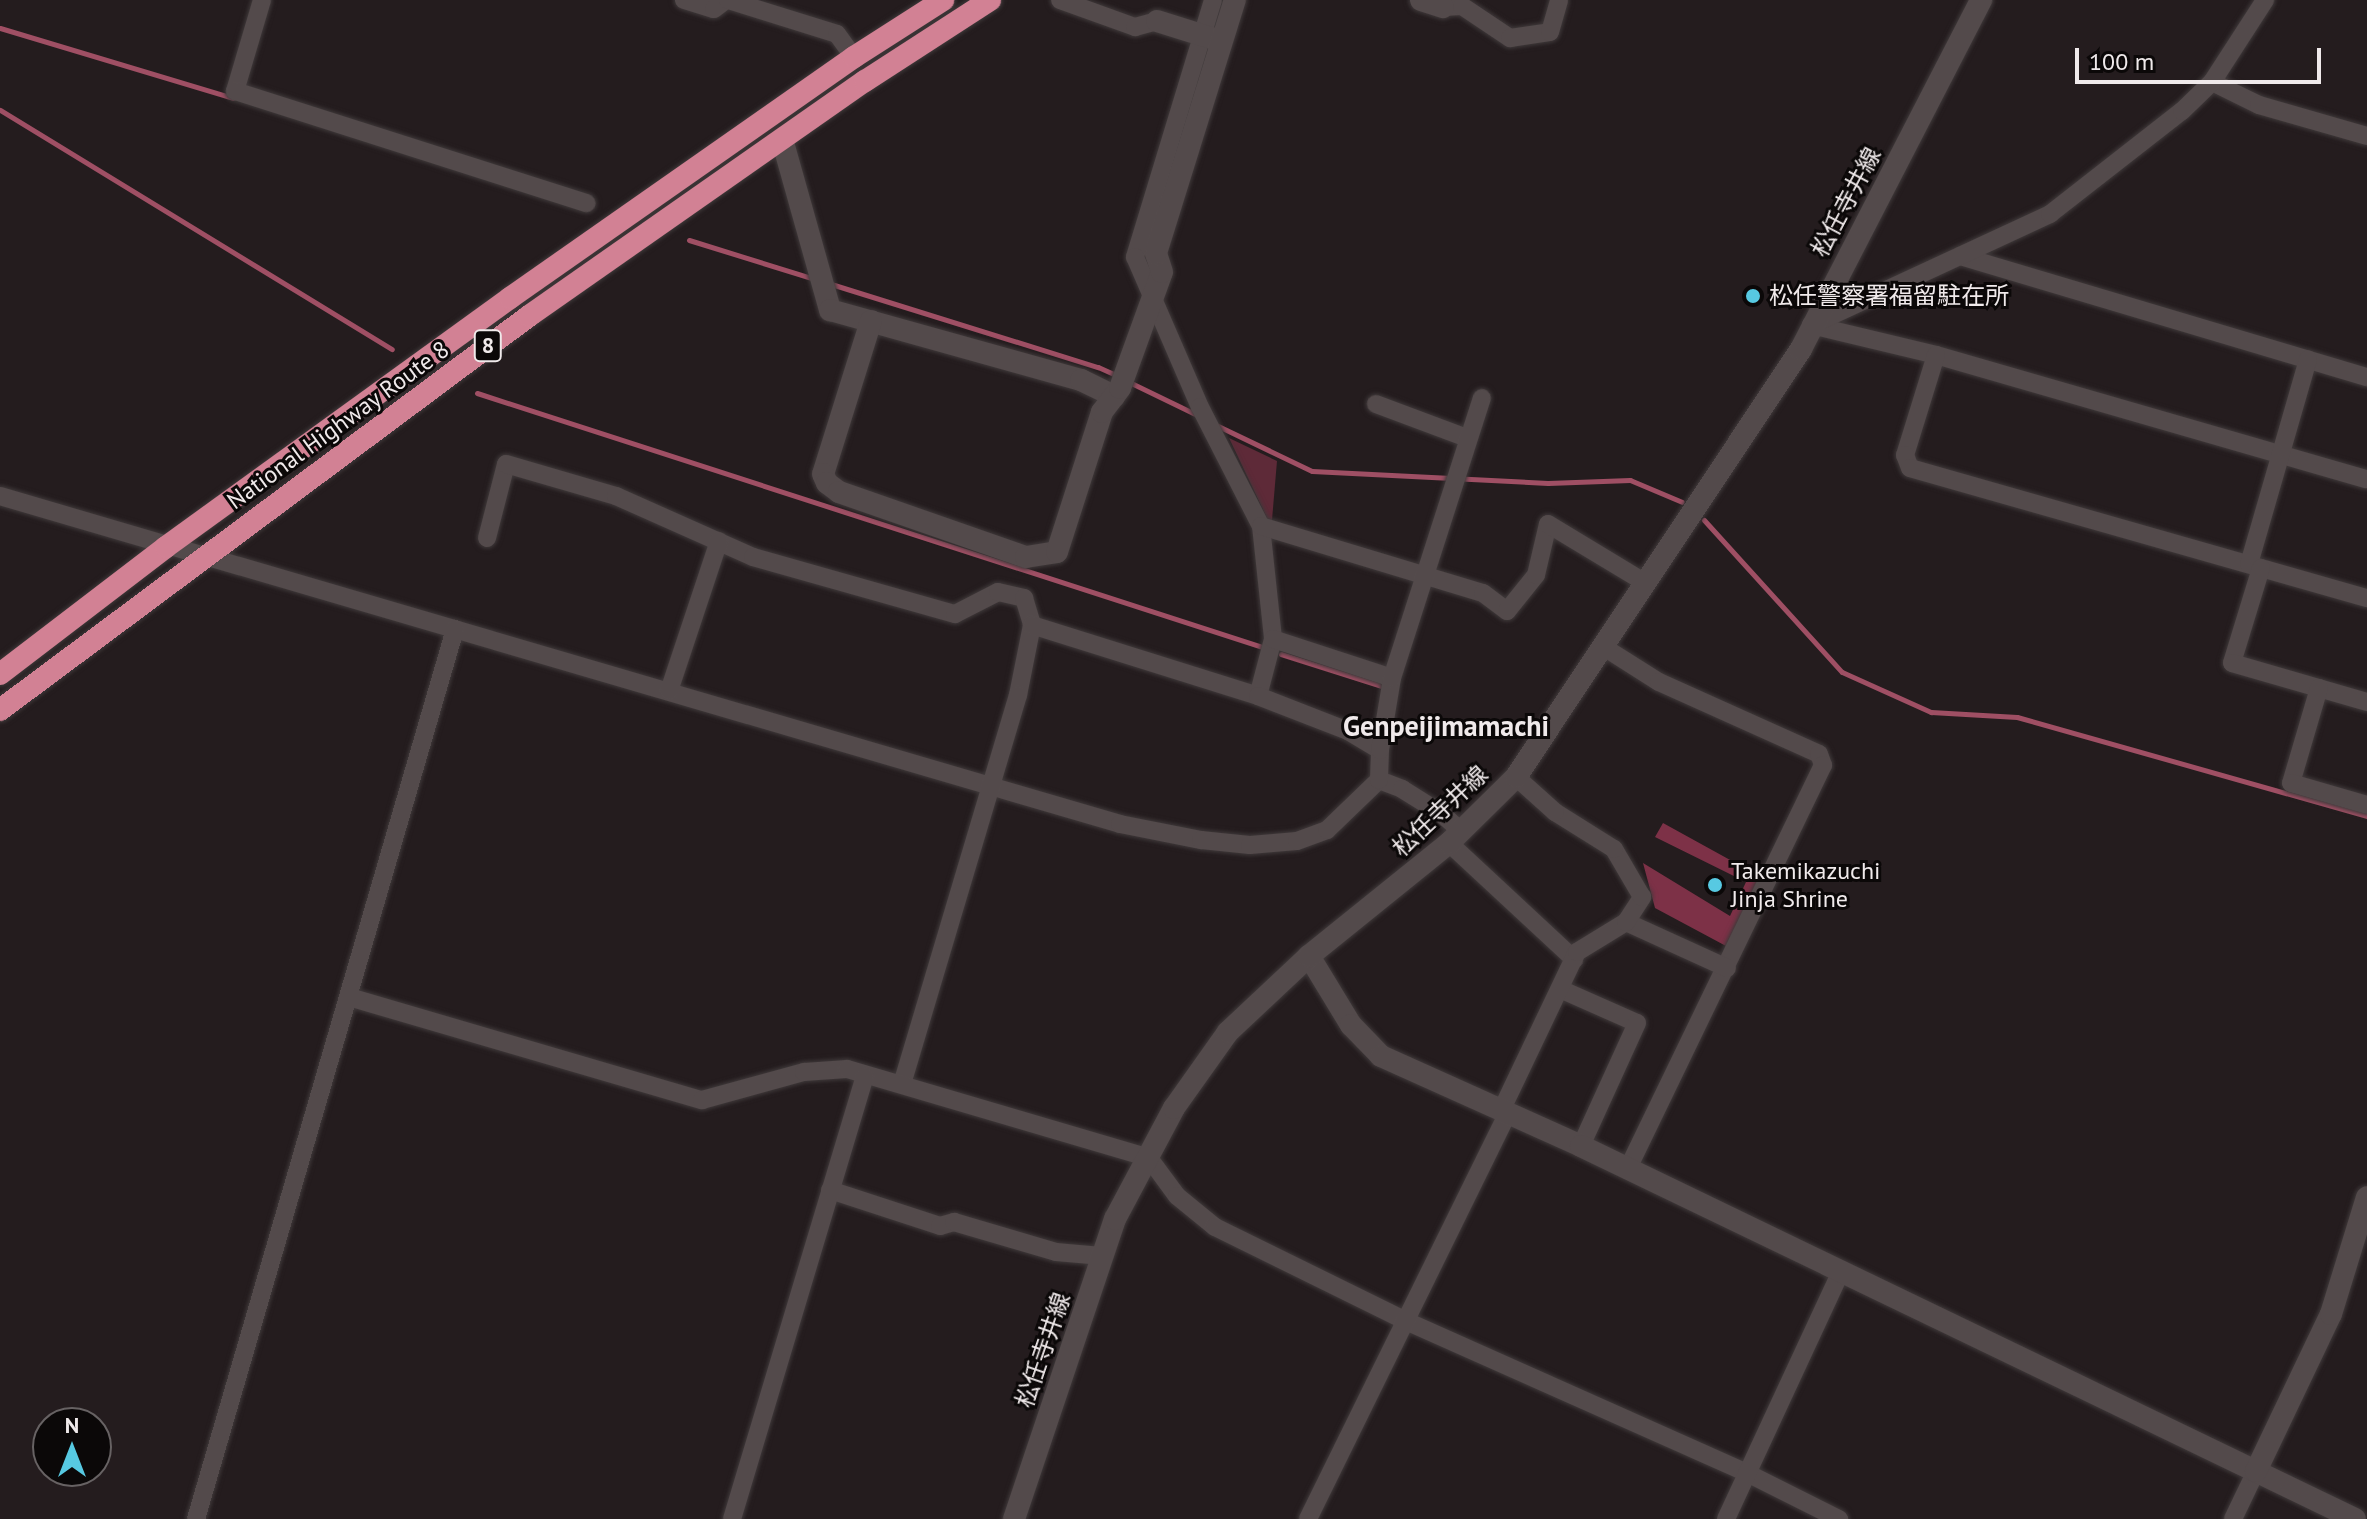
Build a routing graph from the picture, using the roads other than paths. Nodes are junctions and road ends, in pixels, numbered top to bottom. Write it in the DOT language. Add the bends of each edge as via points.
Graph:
graph roads {
  1 [pos="262,0"];
  2 [pos="684,0"];
  3 [pos="727,0"];
  4 [pos="943,0"];
  5 [pos="990,0"];
  6 [pos="1060,0"];
  7 [pos="1090,0"];
  8 [pos="1213,0"];
  9 [pos="1235,0"];
  10 [pos="1421,0"];
  11 [pos="1559,0"];
  12 [pos="1981,0"];
  13 [pos="2259,2"];
  14 [pos="1443,7"];
  15 [pos="1157,21"];
  16 [pos="1211,39"];
  17 [pos="854,57"];
  18 [pos="2212,82"];
  19 [pos="2367,136"];
  20 [pos="782,139"];
  21 [pos="587,203"];
  22 [pos="1960,256"];
  23 [pos="1153,299"];
  24 [pos="871,321"];
  25 [pos="1811,325"];
  26 [pos="1936,355"];
  27 [pos="2308,359"];
  28 [pos="2367,377"];
  29 [pos="1121,384"];
  30 [pos="1482,398"];
  31 [pos="1376,404"];
  32 [pos="1467,438"];
  33 [pos="2281,455"];
  34 [pos="2367,479"];
  35 [pos="0,496"];
  36 [pos="1261,526"];
  37 [pos="487,538"];
  38 [pos="719,541"];
  39 [pos="166,547"];
  40 [pos="202,558"];
  41 [pos="2255,566"];
  42 [pos="1425,574"];
  43 [pos="1644,582"];
  44 [pos="2367,598"];
  45 [pos="1032,625"];
  46 [pos="455,629"];
  47 [pos="1273,639"];
  48 [pos="1602,646"];
  49 [pos="0,674"];
  50 [pos="1392,678"];
  51 [pos="2319,688"];
  52 [pos="669,691"];
  53 [pos="1258,696"];
  54 [pos="2367,702"];
  55 [pos="0,710"];
  56 [pos="1380,750"];
  57 [pos="1516,777"];
  58 [pos="1379,780"];
  59 [pos="990,788"];
  60 [pos="2367,805"];
  61 [pos="1455,837"];
  62 [pos="1626,922"];
  63 [pos="1309,956"];
  64 [pos="1574,959"];
  65 [pos="1727,968"];
  66 [pos="1560,989"];
  67 [pos="349,997"];
  68 [pos="865,1077"];
  69 [pos="902,1084"];
  70 [pos="1505,1111"];
  71 [pos="1581,1146"];
  72 [pos="1149,1158"];
  73 [pos="1627,1170"];
  74 [pos="830,1190"];
  75 [pos="2367,1197"];
  76 [pos="2364,1220"];
  77 [pos="1102,1256"];
  78 [pos="1840,1273"];
  79 [pos="1408,1322"];
  80 [pos="2256,1471"];
  81 [pos="1749,1474"];
  82 [pos="196,1519"];
  83 [pos="732,1519"];
  84 [pos="1014,1519"];
  85 [pos="1308,1519"];
  86 [pos="1726,1519"];
  87 [pos="1839,1519"];
  88 [pos="2233,1519"];
  89 [pos="2355,1519"];
  1 -- 21 [label="street" via="235,91"];
  2 -- 3 [label="street" via="714,9"];
  3 -- 17 [label="street" via="837,34"];
  4 -- 17 [label="highway, National Highway Route 8 / 8"];
  5 -- 20 [label="highway, National Highway Route 8 / 8"];
  6 -- 15 [label="street" via="1135,27"];
  7 -- 15 [label="street"];
  8 -- 16 [label="street"];
  9 -- 16 [label="street"];
  10 -- 14 [label="street"];
  11 -- 14 [label="street" via="1550,32 1510,38 1462,6"];
  12 -- 25 [label="street, 松任寺井線"];
  13 -- 18 [label="street"];
  15 -- 16 [label="street"];
  16 -- 23 [label="street" via="1156,253 1162,272"];
  17 -- 39 [label="highway, National Highway Route 8 / 8"];
  18 -- 19 [label="street" via="2259,105"];
  18 -- 22 [label="street" via="2050,214"];
  20 -- 24 [label="street" via="830,310"];
  20 -- 40 [label="highway, National Highway Route 8 / 8" via="529,316"];
  22 -- 25 [label="street"];
  22 -- 27 [label="street"];
  23 -- 29 [label="street"];
  23 -- 36 [label="street"];
  24 -- 29 [label="street" via="1081,380"];
  24 -- 29 [label="street" via="823,474 827,483 839,492 1026,557 1057,552 1102,412"];
  25 -- 26 [label="street"];
  25 -- 43 [label="street, 松任寺井線" via="1801,349"];
  26 -- 33 [label="street"];
  26 -- 41 [label="street" via="1905,455 1910,468"];
  27 -- 28 [label="street"];
  27 -- 33 [label="street"];
  30 -- 32 [label="street"];
  31 -- 32 [label="street"];
  32 -- 42 [label="street"];
  33 -- 34 [label="street"];
  33 -- 41 [label="street"];
  35 -- 39 [label="street"];
  36 -- 42 [label="street"];
  36 -- 47 [label="street"];
  37 -- 38 [label="street" via="506,464 616,496"];
  38 -- 45 [label="street" via="753,557 955,614 998,592 1024,598"];
  38 -- 52 [label="street"];
  39 -- 40 [label="street"];
  39 -- 49 [label="highway, National Highway Route 8 / 8"];
  40 -- 46 [label="street"];
  40 -- 55 [label="highway, National Highway Route 8 / 8"];
  41 -- 44 [label="street"];
  41 -- 51 [label="street" via="2232,663"];
  42 -- 43 [label="street" via="1483,593 1507,611 1536,575 1548,524"];
  42 -- 50 [label="street"];
  43 -- 48 [label="street, 松任寺井線"];
  45 -- 53 [label="street"];
  45 -- 59 [label="street"];
  46 -- 52 [label="street"];
  46 -- 67 [label="street"];
  47 -- 50 [label="street"];
  47 -- 53 [label="street"];
  48 -- 57 [label="street, 松任寺井線"];
  48 -- 65 [label="street" via="1659,682 1819,754 1823,765"];
  50 -- 56 [label="street"];
  51 -- 54 [label="street"];
  51 -- 60 [label="street" via="2291,783"];
  52 -- 59 [label="street"];
  53 -- 56 [label="street" via="1348,731"];
  56 -- 58 [label="street"];
  57 -- 61 [label="street, 松任寺井線"];
  57 -- 62 [label="street" via="1555,812 1614,849 1642,897"];
  58 -- 59 [label="street" via="1327,830 1297,841 1250,845 1120,824"];
  58 -- 61 [label="street" via="1442,814"];
  59 -- 69 [label="street"];
  61 -- 63 [label="street, 松任寺井線"];
  61 -- 64 [label="street"];
  62 -- 64 [label="street"];
  62 -- 65 [label="street"];
  63 -- 70 [label="street" via="1351,1025 1381,1056"];
  63 -- 72 [label="street, 松任寺井線" via="1228,1032 1174,1108"];
  64 -- 66 [label="street"];
  65 -- 73 [label="street"];
  66 -- 70 [label="street"];
  66 -- 71 [label="street" via="1637,1023"];
  67 -- 68 [label="street" via="702,1100 825,1068"];
  67 -- 82 [label="street"];
  68 -- 69 [label="street"];
  68 -- 74 [label="street"];
  69 -- 72 [label="street"];
  70 -- 71 [label="street"];
  70 -- 79 [label="street"];
  71 -- 73 [label="street"];
  72 -- 77 [label="street, 松任寺井線" via="1115,1219"];
  72 -- 79 [label="street" via="1177,1196 1215,1227"];
  73 -- 78 [label="street"];
  74 -- 77 [label="street" via="940,1226 954,1222 1056,1252"];
  74 -- 83 [label="street"];
  75 -- 76 [label="street"];
  76 -- 80 [label="street" via="2331,1314"];
  77 -- 84 [label="street, 松任寺井線"];
  78 -- 80 [label="street"];
  78 -- 81 [label="street"];
  79 -- 81 [label="street"];
  79 -- 85 [label="street"];
  80 -- 88 [label="street"];
  80 -- 89 [label="street"];
  81 -- 86 [label="street"];
  81 -- 87 [label="street"];
}
